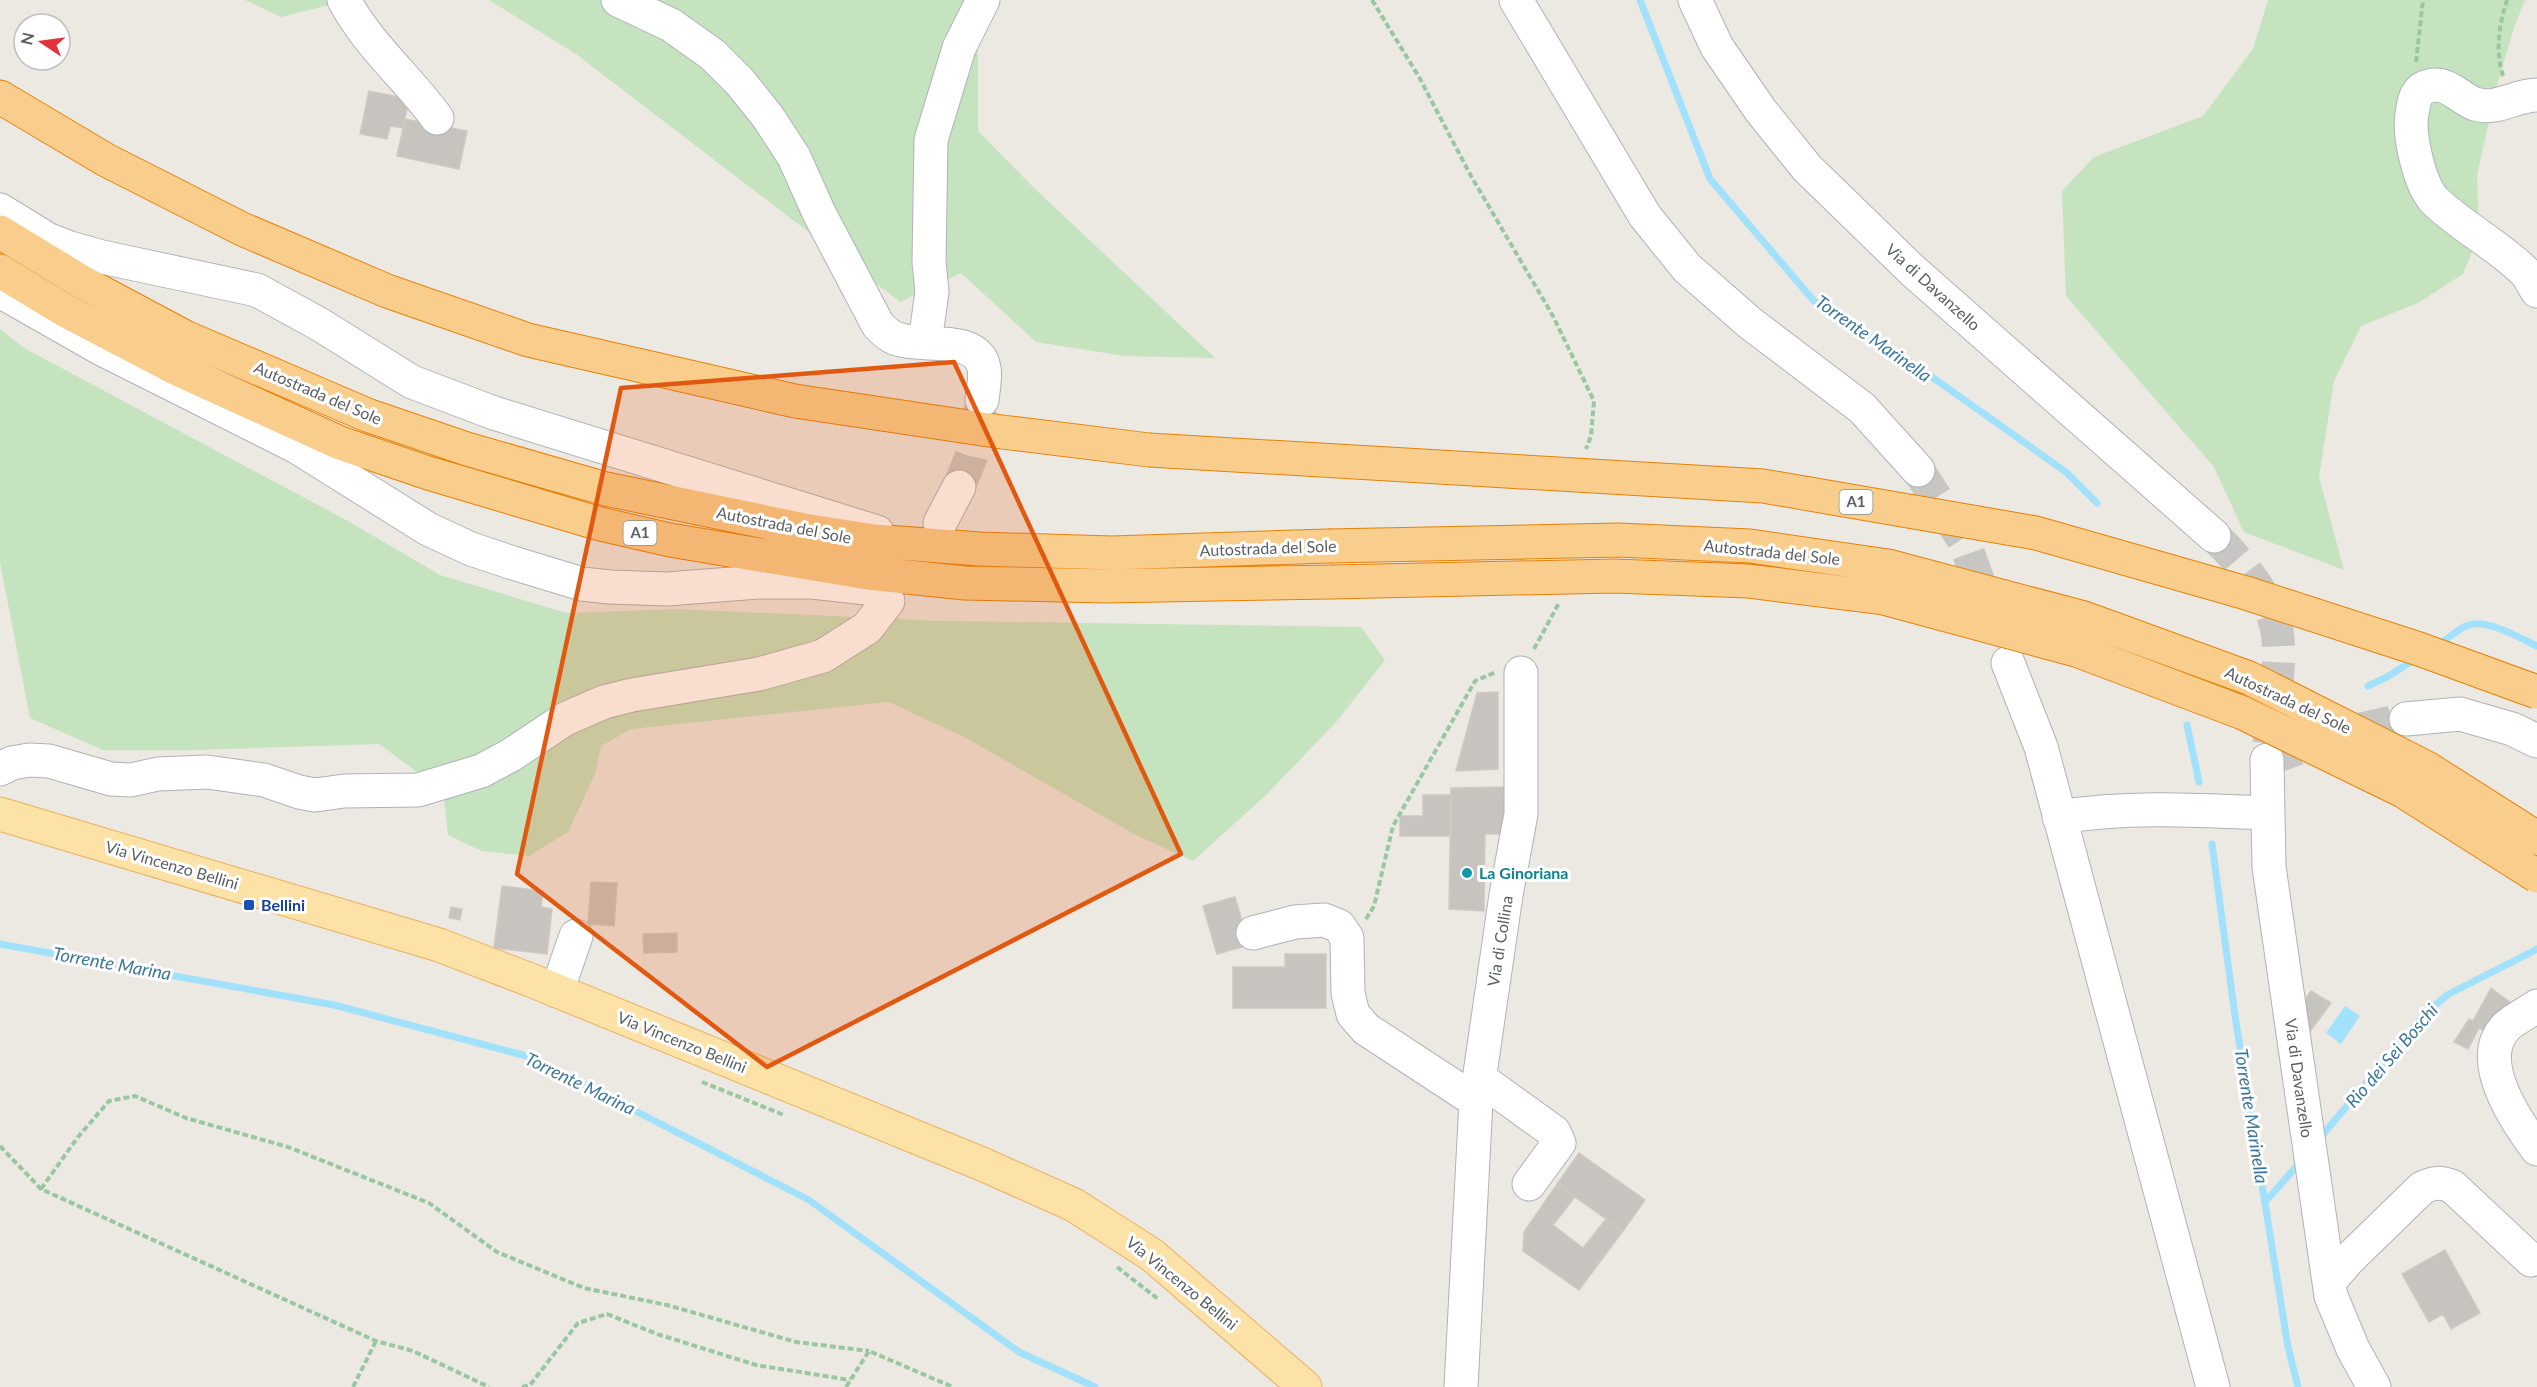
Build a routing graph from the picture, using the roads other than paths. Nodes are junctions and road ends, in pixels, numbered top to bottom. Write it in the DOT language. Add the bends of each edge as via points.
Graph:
graph roads {
  1 [pos="344,0"];
  2 [pos="618,0"];
  3 [pos="983,0"];
  4 [pos="1516,0"];
  5 [pos="1695,0"];
  6 [pos="0,97"];
  7 [pos="2525,98"];
  8 [pos="437,118"];
  9 [pos="0,210"];
  10 [pos="0,232"];
  11 [pos="0,271"];
  12 [pos="0,291"];
  13 [pos="2537,291"];
  14 [pos="925,342"];
  15 [pos="982,400"];
  16 [pos="1918,470"];
  17 [pos="959,487"];
  18 [pos="928,534"];
  19 [pos="2214,536"];
  20 [pos="1106,585"];
  21 [pos="888,601"];
  22 [pos="2008,663"];
  23 [pos="1521,673"];
  24 [pos="2537,692"];
  25 [pos="2406,719"];
  26 [pos="2537,741"];
  27 [pos="2267,759"];
  28 [pos="0,769"];
  29 [pos="2266,813"];
  30 [pos="0,814"];
  31 [pos="2059,817"];
  32 [pos="2537,838"];
  33 [pos="2537,876"];
  34 [pos="1253,933"];
  35 [pos="576,936"];
  36 [pos="557,991"];
  37 [pos="2537,1006"];
  38 [pos="1477,1090"];
  39 [pos="2537,1149"];
  40 [pos="1529,1184"];
  41 [pos="2531,1260"];
  42 [pos="2329,1282"];
  43 [pos="1305,1387"];
  44 [pos="1461,1387"];
  45 [pos="2213,1387"];
  46 [pos="2374,1387"];
  1 -- 8 [label="street" via="369,40"];
  2 -- 14 [label="street" via="671,25 740,82 794,157 878,325 889,336"];
  3 -- 14 [label="street" via="959,48 931,140 932,292"];
  4 -- 16 [label="street" via="1644,216 1688,268 1750,323 1862,408"];
  5 -- 19 [label="street, Via di Davanzello" via="1718,47 1761,111 1807,168 1912,270"];
  6 -- 24 [label="highway, A1, bridge" via="106,160 242,229 387,291 528,340 795,401 1002,432 1149,450 1763,486 2037,533 2246,593"];
  7 -- 13 [label="street" via="2486,106 2474,104 2441,85 2421,89 2414,99 2410,123 2415,159 2433,199 2525,272"];
  9 -- 18 [label="street" via="70,248 257,290 412,382 494,413"];
  10 -- 18 [label="highway, Autostrada del Sole / A1" via="184,337 367,415 456,446 606,489 804,530 874,541"];
  11 -- 20 [label="highway, Autostrada del Sole / A1" via="175,368 340,443 600,524 670,540 868,573 965,583"];
  12 -- 20 [label="street" via="118,358 297,447 428,529 471,549 582,584 667,589 812,582 1019,601"];
  14 -- 15 [label="street" via="968,348 978,355 984,368"];
  17 -- 18 [label="street"];
  18 -- 32 [label="highway, Autostrada del Sole / A1, bridge" via="980,549 1112,553 1618,540 1750,546 1888,566 2084,618 2249,678 2427,768"];
  20 -- 33 [label="highway, Autostrada del Sole / A1, bridge" via="1614,576 1748,581 1884,598 2076,650 2243,713 2403,791"];
  21 -- 28 [label="street" via="867,627 823,656 759,675 604,702 565,719 481,771 418,790 344,790 315,795 264,780 207,772 111,779 49,761 20,761"];
  22 -- 31 [label="street" via="2041,747"];
  23 -- 38 [label="street, Via di Collina" via="1521,814"];
  25 -- 26 [label="street" via="2460,714"];
  27 -- 29 [label="street, Via di Davanzello"];
  29 -- 31 [label="street" via="2154,808"];
  29 -- 42 [label="street, Via di Davanzello" via="2269,867"];
  30 -- 36 [label="main road, Via Vincenzo Bellini" via="440,945"];
  31 -- 45 [label="street"];
  34 -- 38 [label="street" via="1295,922 1324,920 1339,926 1347,938 1348,993 1353,1014 1366,1029"];
  35 -- 36 [label="street"];
  36 -- 43 [label="main road, Via Vincenzo Bellini" via="1074,1205 1152,1255"];
  37 -- 39 [label="street" via="2506,1027 2495,1047 2495,1059 2500,1084 2515,1120"];
  38 -- 40 [label="street" via="1554,1132 1559,1143"];
  38 -- 44 [label="street, Via di Collina"];
  41 -- 42 [label="street" via="2453,1188 2432,1183 2422,1188"];
  42 -- 46 [label="street, Via di Davanzello" via="2353,1349"];
}
